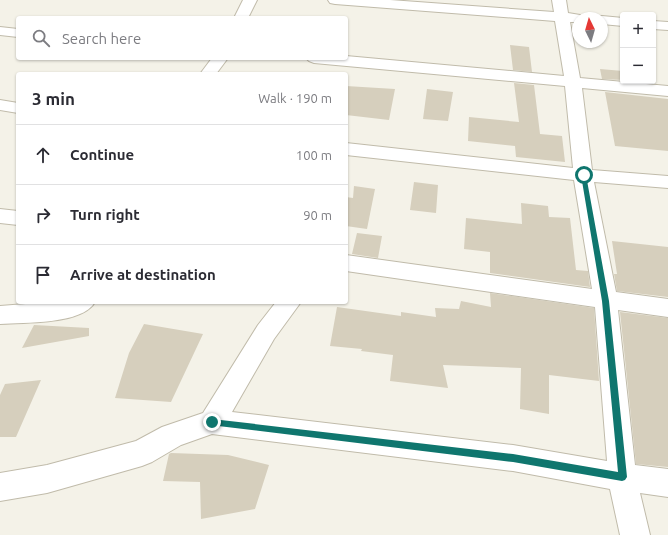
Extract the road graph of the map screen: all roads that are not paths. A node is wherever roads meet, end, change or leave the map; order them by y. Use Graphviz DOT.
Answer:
graph roads {
  1 [pos="250,0"];
  2 [pos="335,0"];
  3 [pos="559,0"];
  4 [pos="242,16"];
  5 [pos="563,17"];
  6 [pos="572,18"];
  7 [pos="608,21"];
  8 [pos="620,22"];
  9 [pos="656,25"];
  10 [pos="668,26"];
  11 [pos="10,32"];
  12 [pos="0,44"];
  13 [pos="336,60"];
  14 [pos="573,82"];
  15 [pos="668,91"];
  16 [pos="0,105"];
  17 [pos="16,108"];
  18 [pos="348,149"];
  19 [pos="584,175"];
  20 [pos="668,182"];
  21 [pos="0,216"];
  22 [pos="16,218"];
  23 [pos="348,263"];
  24 [pos="606,301"];
  25 [pos="79,304"];
  26 [pos="287,304"];
  27 [pos="668,308"];
  28 [pos="0,315"];
  29 [pos="212,422"];
  30 [pos="622,477"];
  31 [pos="668,483"];
  32 [pos="0,487"];
  33 [pos="635,535"];
  1 -- 4 [label="street"];
  2 -- 5 [label="street"];
  3 -- 5 [label="street"];
  5 -- 6 [label="street"];
  5 -- 14 [label="street"];
  7 -- 8 [label="street"];
  9 -- 10 [label="street"];
  11 -- 12 [label="street"];
  13 -- 14 [label="street"];
  14 -- 15 [label="street"];
  14 -- 19 [label="street"];
  16 -- 17 [label="street"];
  18 -- 19 [label="street"];
  19 -- 20 [label="street"];
  19 -- 24 [label="street"];
  21 -- 22 [label="street"];
  23 -- 24 [label="street"];
  24 -- 27 [label="street"];
  24 -- 30 [label="street"];
  25 -- 28 [label="street"];
  26 -- 29 [label="street"];
  29 -- 30 [label="street"];
  29 -- 32 [label="street"];
  30 -- 31 [label="street"];
  30 -- 33 [label="street"];
}
